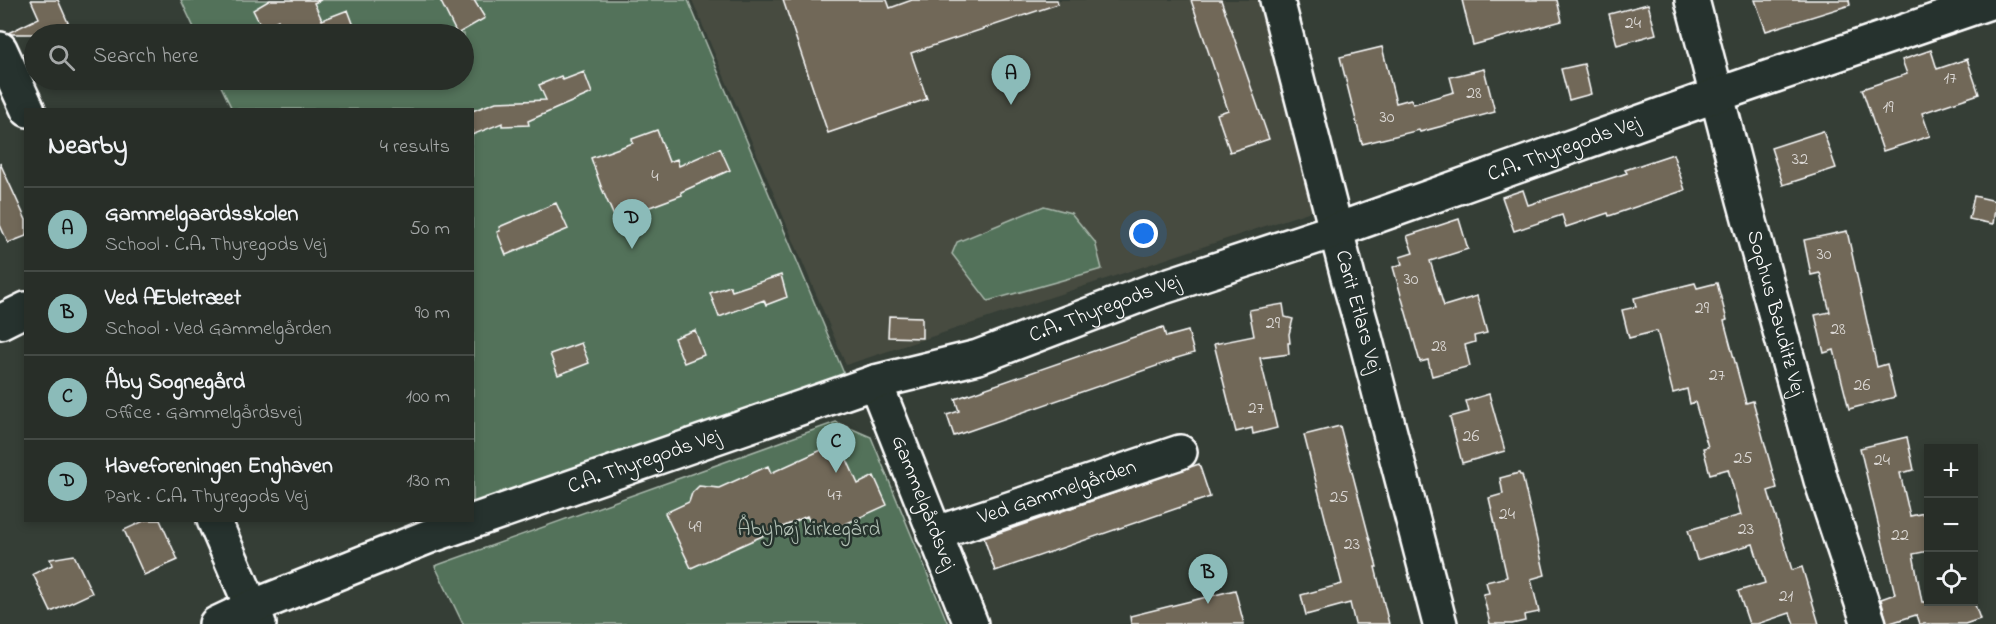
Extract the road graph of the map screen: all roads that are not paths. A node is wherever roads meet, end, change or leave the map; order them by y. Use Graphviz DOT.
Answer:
graph roads {
  1 [pos="1278,0"];
  2 [pos="1692,0"];
  3 [pos="1996,0"];
  4 [pos="0,49"];
  5 [pos="1717,96"];
  6 [pos="27,108"];
  7 [pos="1337,230"];
  8 [pos="24,310"];
  9 [pos="0,322"];
  10 [pos="875,382"];
  11 [pos="1180,452"];
  12 [pos="474,521"];
  13 [pos="215,522"];
  14 [pos="470,522"];
  15 [pos="934,534"];
  16 [pos="256,616"];
  17 [pos="216,624"];
  18 [pos="971,624"];
  19 [pos="1440,624"];
  20 [pos="1869,624"];
  1 -- 7 [label="street, Carit Etlars Vej"];
  2 -- 5 [label="street, Sophus Bauditz Vej"];
  3 -- 5 [label="street, C.A. Thyregods Vej"];
  4 -- 6 [label="street"];
  5 -- 7 [label="street, C.A. Thyregods Vej"];
  5 -- 20 [label="street, Sophus Bauditz Vej"];
  7 -- 10 [label="street, C.A. Thyregods Vej"];
  7 -- 19 [label="street, Carit Etlars Vej"];
  8 -- 9 [label="street"];
  10 -- 12 [label="street, C.A. Thyregods Vej"];
  10 -- 15 [label="street, Gammelgårdsvej"];
  11 -- 15 [label="street, Ved Gammelgården"];
  13 -- 16 [label="street"];
  14 -- 16 [label="street, C.A. Thyregods Vej"];
  15 -- 18 [label="street, Gammelgårdsvej"];
  16 -- 17 [label="street, C.A. Thyregods Vej"];
}
